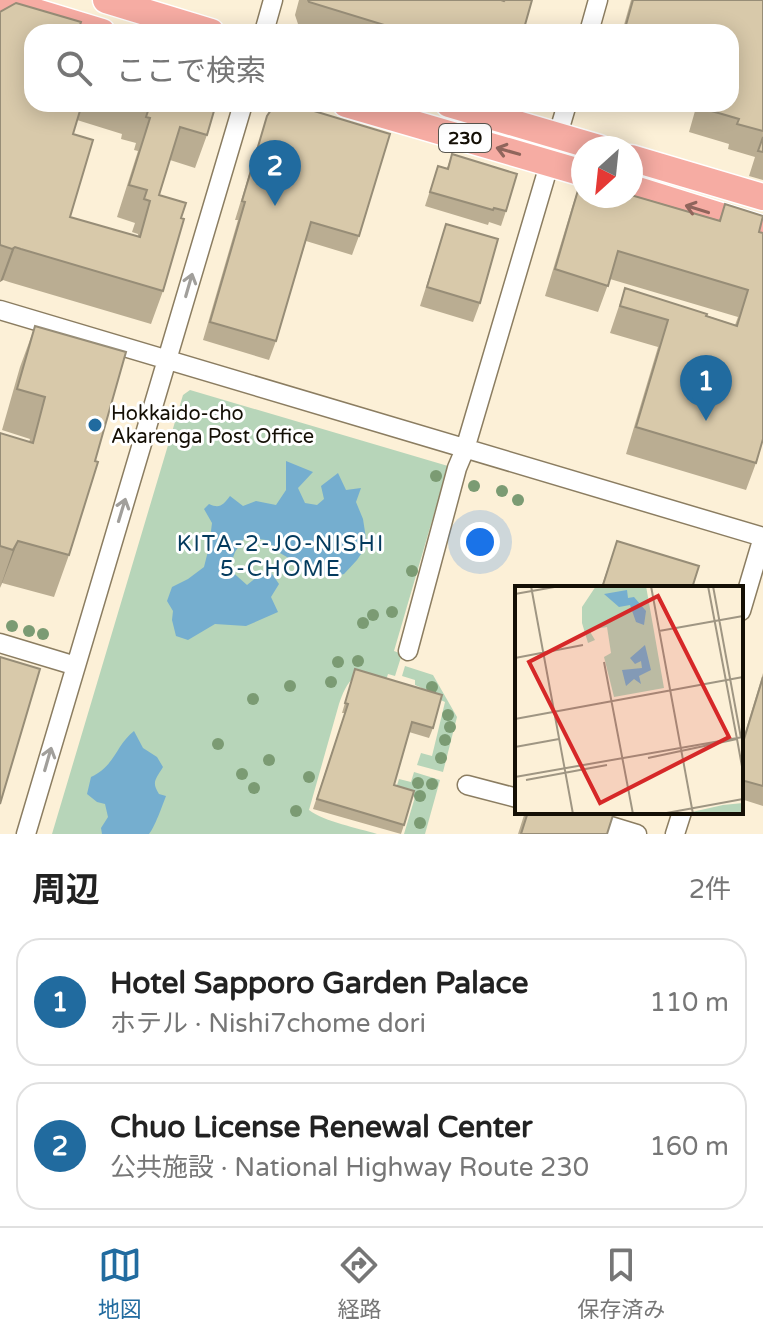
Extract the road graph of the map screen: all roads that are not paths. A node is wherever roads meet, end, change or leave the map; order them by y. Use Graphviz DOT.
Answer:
graph roads {
  1 [pos="106,0"];
  2 [pos="273,0"];
  3 [pos="598,0"];
  4 [pos="0,1"];
  5 [pos="76,24"];
  6 [pos="185,24"];
  7 [pos="266,24"];
  8 [pos="591,24"];
  9 [pos="241,112"];
  10 [pos="374,112"];
  11 [pos="475,112"];
  12 [pos="565,112"];
  13 [pos="558,137"];
  14 [pos="571,140"];
  15 [pos="643,162"];
  16 [pos="550,163"];
  17 [pos="571,169"];
  18 [pos="643,192"];
  19 [pos="763,197"];
  20 [pos="763,229"];
  21 [pos="0,310"];
  22 [pos="167,360"];
  23 [pos="465,449"];
  24 [pos="763,537"];
  25 [pos="743,604"];
  26 [pos="0,643"];
  27 [pos="408,651"];
  28 [pos="76,666"];
  29 [pos="467,785"];
  30 [pos="515,797"];
  31 [pos="572,814"];
  32 [pos="681,814"];
  33 [pos="26,834"];
  34 [pos="637,834"];
  35 [pos="675,834"];
  1 -- 6 [label="highway"];
  2 -- 7 [label="street"];
  3 -- 8 [label="street"];
  4 -- 5 [label="highway"];
  22 -- 9 [label="street, one-way"];
  16 -- 10 [label="highway, 230, one-way"];
  11 -- 13 [label="highway, 230"];
  12 -- 13 [label="street"];
  13 -- 14 [label="highway, 230"];
  13 -- 16 [label="street"];
  15 -- 19 [label="highway"];
  16 -- 17 [label="highway, 230"];
  16 -- 23 [label="street"];
  20 -- 18 [label="highway, one-way"];
  21 -- 22 [label="street"];
  22 -- 23 [label="street"];
  28 -- 22 [label="street, one-way"];
  23 -- 24 [label="street"];
  23 -- 27 [label="street"];
  24 -- 25 [label="street"];
  26 -- 28 [label="street"];
  33 -- 28 [label="street, one-way"];
  29 -- 30 [label="street"];
  31 -- 34 [label="street"];
  32 -- 35 [label="street"];
}
